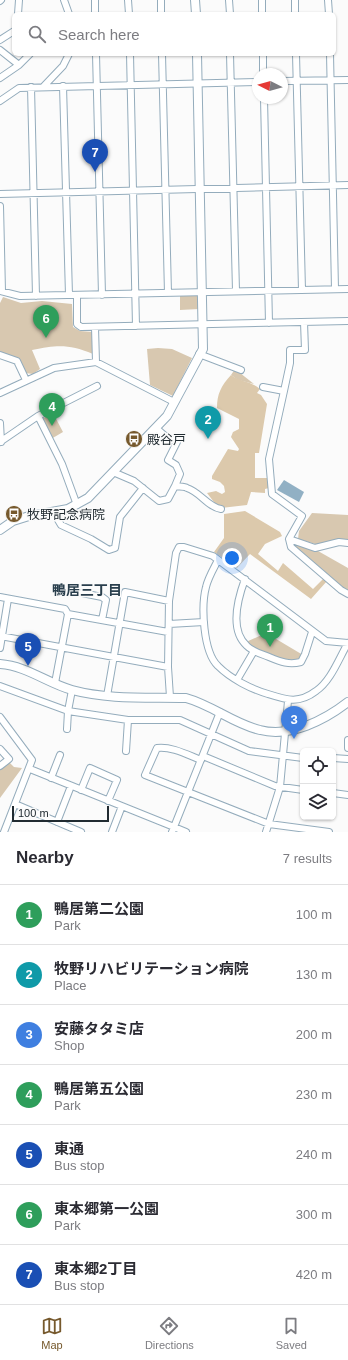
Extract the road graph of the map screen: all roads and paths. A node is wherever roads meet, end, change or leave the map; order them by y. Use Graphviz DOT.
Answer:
graph roads {
  1 [pos="19,0"];
  2 [pos="64,0"];
  3 [pos="95,0"];
  4 [pos="128,0"];
  5 [pos="161,0"];
  6 [pos="195,0"];
  7 [pos="229,0"];
  8 [pos="262,0"];
  9 [pos="295,0"];
  10 [pos="328,0"];
  11 [pos="18,12"];
  12 [pos="68,12"];
  13 [pos="96,12"];
  14 [pos="128,12"];
  15 [pos="161,12"];
  16 [pos="196,12"];
  17 [pos="230,12"];
  18 [pos="262,12"];
  19 [pos="295,12"];
  20 [pos="329,12"];
  21 [pos="12,32"];
  22 [pos="0,40"];
  23 [pos="0,50"];
  24 [pos="28,56"];
  25 [pos="68,56"];
  26 [pos="96,56"];
  27 [pos="130,56"];
  28 [pos="162,56"];
  29 [pos="197,56"];
  30 [pos="230,56"];
  31 [pos="263,56"];
  32 [pos="296,56"];
  33 [pos="330,56"];
  34 [pos="19,65"];
  35 [pos="264,68"];
  36 [pos="0,78"];
  37 [pos="331,80"];
  38 [pos="348,80"];
  39 [pos="288,81"];
  40 [pos="297,81"];
  41 [pos="231,82"];
  42 [pos="252,82"];
  43 [pos="198,83"];
  44 [pos="163,84"];
  45 [pos="130,85"];
  46 [pos="64,86"];
  47 [pos="97,86"];
  48 [pos="31,87"];
  49 [pos="43,87"];
  50 [pos="0,101"];
  51 [pos="264,104"];
  52 [pos="333,185"];
  53 [pos="348,185"];
  54 [pos="300,186"];
  55 [pos="266,187"];
  56 [pos="200,188"];
  57 [pos="234,188"];
  58 [pos="166,189"];
  59 [pos="133,190"];
  60 [pos="100,191"];
  61 [pos="34,192"];
  62 [pos="66,192"];
  63 [pos="0,194"];
  64 [pos="0,206"];
  65 [pos="348,288"];
  66 [pos="335,289"];
  67 [pos="269,290"];
  68 [pos="302,290"];
  69 [pos="1,291"];
  70 [pos="236,291"];
  71 [pos="202,292"];
  72 [pos="168,293"];
  73 [pos="102,294"];
  74 [pos="135,294"];
  75 [pos="69,295"];
  76 [pos="77,295"];
  77 [pos="36,296"];
  78 [pos="348,321"];
  79 [pos="304,322"];
  80 [pos="269,323"];
  81 [pos="203,324"];
  82 [pos="136,326"];
  83 [pos="95,327"];
  84 [pos="199,354"];
  85 [pos="0,355"];
  86 [pos="96,362"];
  87 [pos="241,370"];
  88 [pos="26,380"];
  89 [pos="97,386"];
  90 [pos="263,387"];
  91 [pos="284,391"];
  92 [pos="0,393"];
  93 [pos="174,402"];
  94 [pos="38,416"];
  95 [pos="0,423"];
  96 [pos="156,428"];
  97 [pos="1,442"];
  98 [pos="113,472"];
  99 [pos="175,486"];
  100 [pos="143,488"];
  101 [pos="77,505"];
  102 [pos="221,509"];
  103 [pos="57,511"];
  104 [pos="0,530"];
  105 [pos="289,539"];
  106 [pos="348,543"];
  107 [pos="218,560"];
  108 [pos="246,579"];
  109 [pos="82,593"];
  110 [pos="348,594"];
  111 [pos="0,597"];
  112 [pos="8,599"];
  113 [pos="169,601"];
  114 [pos="68,614"];
  115 [pos="102,620"];
  116 [pos="204,622"];
  117 [pos="119,624"];
  118 [pos="169,624"];
  119 [pos="168,632"];
  120 [pos="312,632"];
  121 [pos="1,636"];
  122 [pos="348,643"];
  123 [pos="0,648"];
  124 [pos="62,648"];
  125 [pos="254,651"];
  126 [pos="113,658"];
  127 [pos="0,664"];
  128 [pos="168,667"];
  129 [pos="237,680"];
  130 [pos="55,683"];
  131 [pos="0,686"];
  132 [pos="72,690"];
  133 [pos="106,696"];
  134 [pos="170,697"];
  135 [pos="288,701"];
  136 [pos="348,702"];
  137 [pos="68,711"];
  138 [pos="220,712"];
  139 [pos="0,717"];
  140 [pos="128,720"];
  141 [pos="67,729"];
  142 [pos="285,732"];
  143 [pos="211,736"];
  144 [pos="348,740"];
  145 [pos="348,748"];
  146 [pos="0,749"];
  147 [pos="126,751"];
  148 [pos="60,755"];
  149 [pos="284,757"];
  150 [pos="202,758"];
  151 [pos="300,758"];
  152 [pos="336,758"];
  153 [pos="348,759"];
  154 [pos="0,766"];
  155 [pos="30,769"];
  156 [pos="51,778"];
  157 [pos="71,786"];
  158 [pos="280,787"];
  159 [pos="81,790"];
  160 [pos="300,790"];
  161 [pos="188,792"];
  162 [pos="336,793"];
  163 [pos="348,795"];
  164 [pos="108,801"];
  165 [pos="15,804"];
  166 [pos="122,806"];
  167 [pos="57,822"];
  168 [pos="269,824"];
  169 [pos="173,830"];
  170 [pos="4,832"];
  171 [pos="81,832"];
  172 [pos="112,832"];
  173 [pos="186,832"];
  174 [pos="266,832"];
  175 [pos="329,832"];
  1 -- 11 [label="street"];
  2 -- 12 [label="street"];
  3 -- 13 [label="street"];
  4 -- 14 [label="street"];
  5 -- 15 [label="street"];
  6 -- 16 [label="street"];
  7 -- 17 [label="street"];
  8 -- 18 [label="street"];
  9 -- 19 [label="street"];
  10 -- 20 [label="street"];
  21 -- 22 [label="street"];
  23 -- 34 [label="street"];
  24 -- 34 [label="street"];
  25 -- 49 [label="street"];
  26 -- 47 [label="street"];
  27 -- 45 [label="street"];
  28 -- 44 [label="street"];
  29 -- 43 [label="street"];
  30 -- 41 [label="street"];
  31 -- 35 [label="street"];
  32 -- 40 [label="street"];
  33 -- 37 [label="street"];
  34 -- 36 [label="street"];
  37 -- 38 [label="street"];
  37 -- 40 [label="street"];
  37 -- 52 [label="street"];
  39 -- 40 [label="street"];
  40 -- 54 [label="street"];
  41 -- 42 [label="street"];
  41 -- 43 [label="street"];
  41 -- 57 [label="street"];
  43 -- 44 [label="street"];
  43 -- 56 [label="street"];
  44 -- 45 [label="street"];
  44 -- 58 [label="street"];
  45 -- 47 [label="street"];
  45 -- 59 [label="street"];
  46 -- 47 [label="street"];
  46 -- 49 [label="street"];
  46 -- 62 [label="street"];
  47 -- 60 [label="street"];
  48 -- 49 [label="street"];
  48 -- 50 [label="street"];
  48 -- 61 [label="street"];
  51 -- 55 [label="street"];
  52 -- 53 [label="street"];
  52 -- 54 [label="street"];
  52 -- 66 [label="street"];
  54 -- 55 [label="street"];
  54 -- 68 [label="street"];
  55 -- 57 [label="street"];
  55 -- 67 [label="street"];
  56 -- 57 [label="street"];
  56 -- 58 [label="street"];
  56 -- 71 [label="street"];
  57 -- 70 [label="street"];
  58 -- 59 [label="street"];
  58 -- 72 [label="street"];
  59 -- 60 [label="street"];
  59 -- 74 [label="street"];
  60 -- 62 [label="street"];
  60 -- 73 [label="street"];
  61 -- 62 [label="street"];
  61 -- 63 [label="street"];
  61 -- 77 [label="street"];
  62 -- 75 [label="street"];
  64 -- 69 [label="street"];
  65 -- 66 [label="street"];
  66 -- 68 [label="street"];
  67 -- 68 [label="street"];
  67 -- 70 [label="street"];
  67 -- 80 [label="street"];
  69 -- 77 [label="street"];
  70 -- 71 [label="street"];
  71 -- 72 [label="street"];
  71 -- 81 [label="street"];
  72 -- 74 [label="street"];
  73 -- 74 [label="street"];
  73 -- 76 [label="street"];
  74 -- 82 [label="street"];
  75 -- 76 [label="street"];
  75 -- 77 [label="street"];
  76 -- 83 [label="street"];
  78 -- 79 [label="street"];
  79 -- 80 [label="street"];
  79 -- 91 [label="street"];
  80 -- 81 [label="street"];
  81 -- 82 [label="street"];
  81 -- 84 [label="street"];
  82 -- 83 [label="street"];
  83 -- 86 [label="street"];
  84 -- 87 [label="street"];
  84 -- 93 [label="street"];
  85 -- 88 [label="street"];
  86 -- 88 [label="street"];
  86 -- 93 [label="street"];
  88 -- 92 [label="street"];
  89 -- 94 [label="street"];
  90 -- 91 [label="street"];
  91 -- 105 [label="street"];
  93 -- 96 [label="street"];
  94 -- 97 [label="street"];
  94 -- 101 [label="street"];
  95 -- 97 [label="street"];
  96 -- 98 [label="street"];
  96 -- 99 [label="street"];
  98 -- 100 [label="street"];
  98 -- 101 [label="street"];
  99 -- 100 [label="street"];
  99 -- 102 [label="street"];
  100 -- 103 [label="street"];
  101 -- 103 [label="street"];
  103 -- 104 [label="street"];
  105 -- 106 [label="street"];
  105 -- 110 [label="street"];
  107 -- 108 [label="street"];
  107 -- 113 [label="street"];
  107 -- 116 [label="street"];
  108 -- 120 [label="street"];
  108 -- 125 [label="street"];
  109 -- 115 [label="street"];
  111 -- 112 [label="street"];
  112 -- 114 [label="street"];
  112 -- 121 [label="street"];
  113 -- 117 [label="street"];
  113 -- 118 [label="street"];
  114 -- 115 [label="street"];
  114 -- 124 [label="street"];
  115 -- 117 [label="street"];
  116 -- 118 [label="street"];
  116 -- 129 [label="street"];
  117 -- 119 [label="street"];
  117 -- 126 [label="street"];
  118 -- 119 [label="street"];
  119 -- 128 [label="street"];
  120 -- 122 [label="street"];
  120 -- 125 [label="street"];
  121 -- 123 [label="street"];
  121 -- 124 [label="street"];
  122 -- 135 [label="street"];
  124 -- 126 [label="street"];
  124 -- 130 [label="street"];
  125 -- 129 [label="street"];
  126 -- 128 [label="street"];
  126 -- 133 [label="street"];
  127 -- 130 [label="street"];
  128 -- 134 [label="street"];
  129 -- 135 [label="street"];
  130 -- 132 [label="street"];
  131 -- 137 [label="street"];
  132 -- 133 [label="street"];
  132 -- 137 [label="street"];
  133 -- 134 [label="street"];
  134 -- 138 [label="street"];
  135 -- 142 [label="street"];
  136 -- 142 [label="street"];
  137 -- 140 [label="street"];
  137 -- 141 [label="street"];
  138 -- 142 [label="street"];
  138 -- 143 [label="street"];
  139 -- 155 [label="street"];
  140 -- 143 [label="street"];
  140 -- 147 [label="street"];
  142 -- 149 [label="street"];
  143 -- 149 [label="street"];
  143 -- 150 [label="street"];
  144 -- 145 [label="street"];
  146 -- 154 [label="street"];
  148 -- 156 [label="street"];
  149 -- 151 [label="street"];
  149 -- 158 [label="street"];
  150 -- 158 [label="street"];
  150 -- 161 [label="street"];
  150 -- 161 [label="street"];
  152 -- 153 [label="street"];
  155 -- 156 [label="street"];
  155 -- 165 [label="street"];
  156 -- 157 [label="street"];
  157 -- 159 [label="street"];
  157 -- 167 [label="street"];
  158 -- 160 [label="street"];
  158 -- 168 [label="street"];
  159 -- 164 [label="street"];
  159 -- 164 [label="street"];
  161 -- 168 [label="street"];
  161 -- 169 [label="street"];
  162 -- 163 [label="street"];
  164 -- 166 [label="street"];
  165 -- 167 [label="street"];
  165 -- 170 [label="street"];
  166 -- 169 [label="street"];
  166 -- 172 [label="street"];
  167 -- 171 [label="street"];
  168 -- 174 [label="street"];
  168 -- 175 [label="street"];
  169 -- 173 [label="street"];
}
